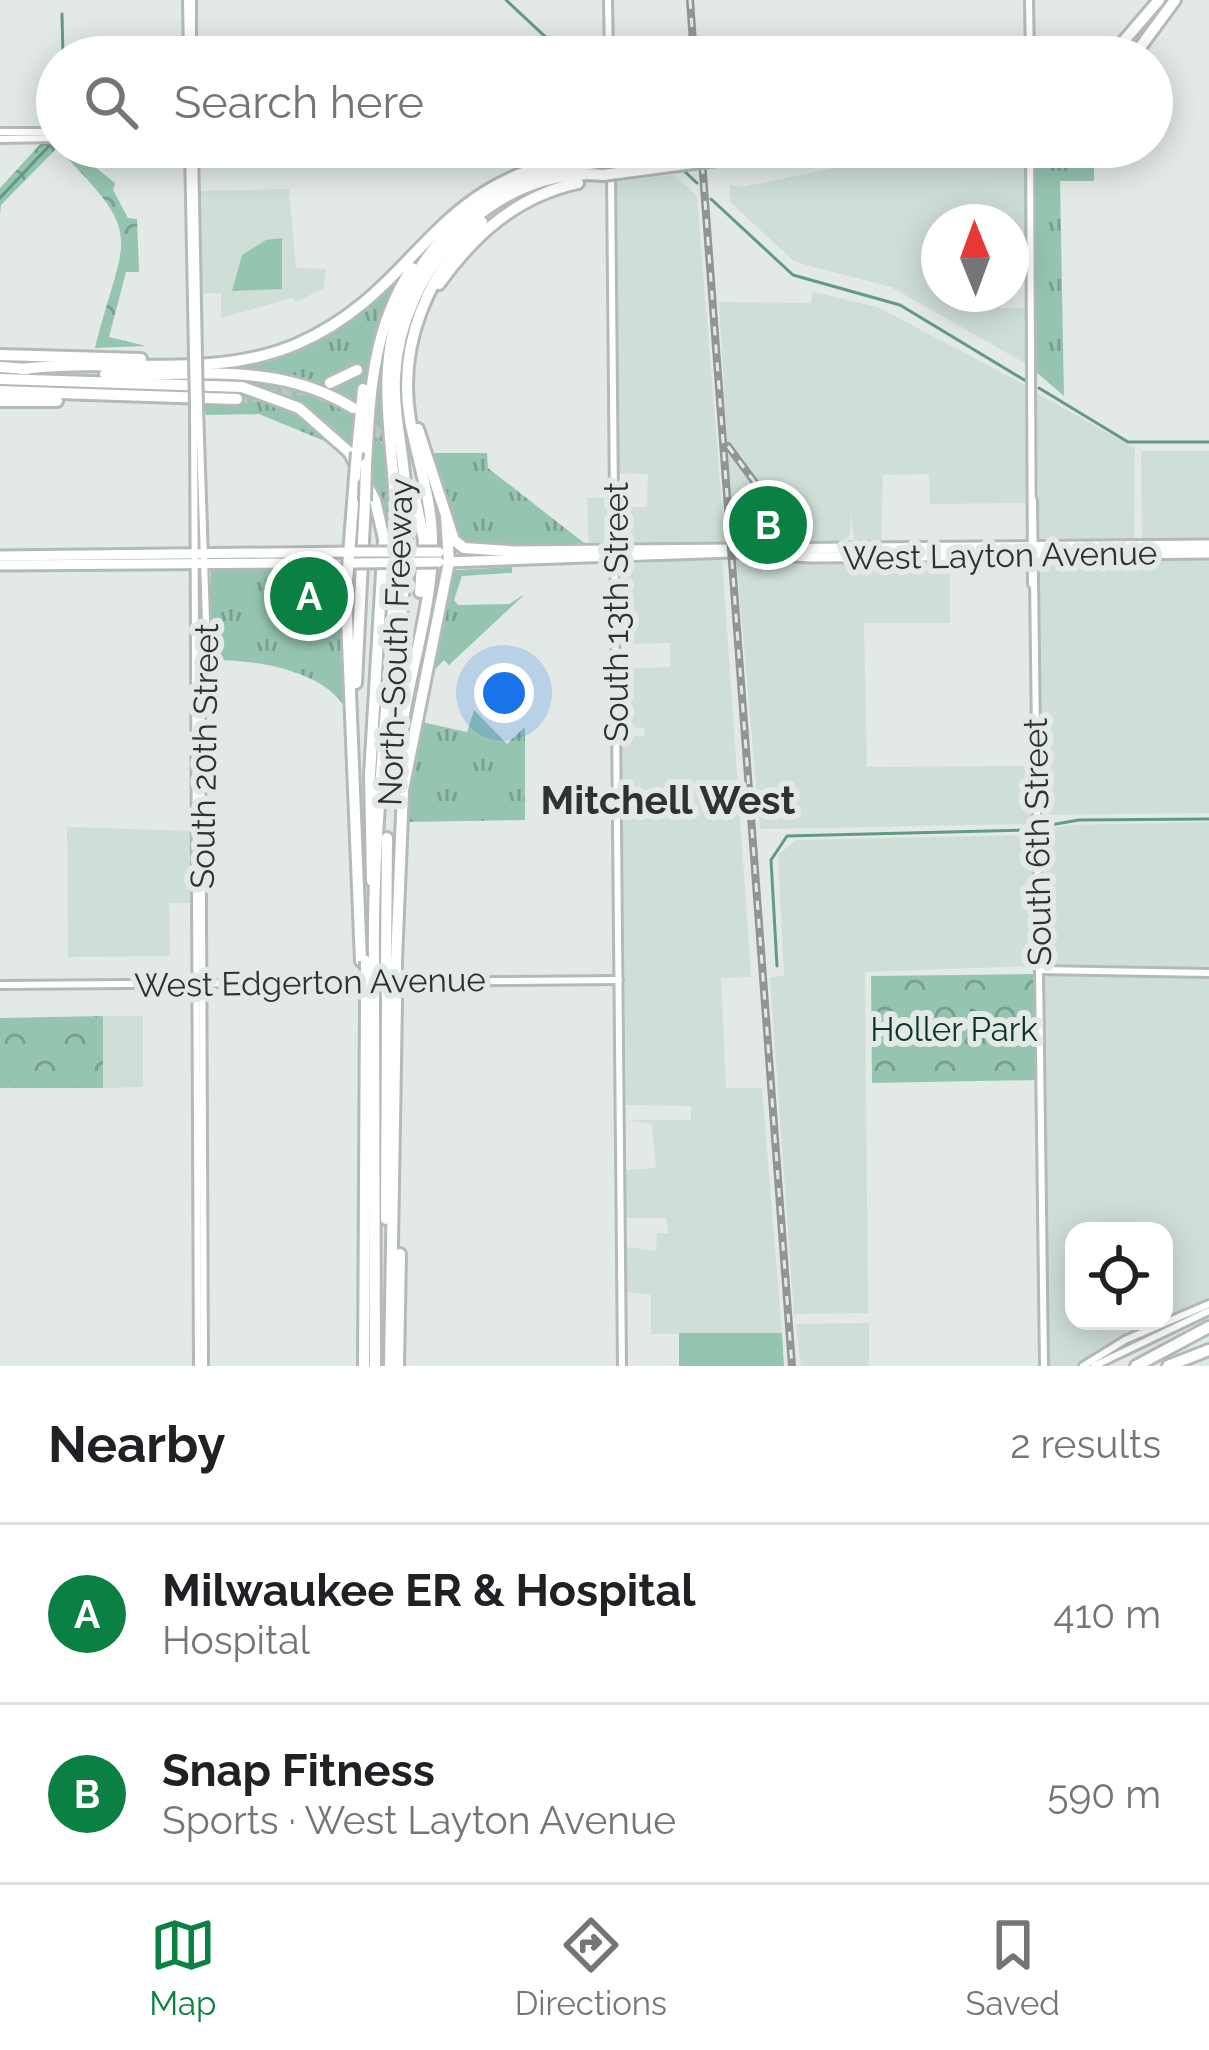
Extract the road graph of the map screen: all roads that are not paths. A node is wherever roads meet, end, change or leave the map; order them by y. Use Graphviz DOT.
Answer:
graph roads {
  1 [pos="189,0"];
  2 [pos="608,0"];
  3 [pos="1029,0"];
  4 [pos="1159,0"];
  5 [pos="1175,0"];
  6 [pos="190,36"];
  7 [pos="609,36"];
  8 [pos="1030,36"];
  9 [pos="1128,36"];
  10 [pos="1148,36"];
  11 [pos="0,135"];
  12 [pos="36,135"];
  13 [pos="191,168"];
  14 [pos="528,168"];
  15 [pos="562,168"];
  16 [pos="589,168"];
  17 [pos="590,168"];
  18 [pos="605,168"];
  19 [pos="1030,168"];
  20 [pos="570,177"];
  21 [pos="439,239"];
  22 [pos="439,284"];
  23 [pos="381,329"];
  24 [pos="0,355"];
  25 [pos="410,361"];
  26 [pos="216,362"];
  27 [pos="0,367"];
  28 [pos="22,369"];
  29 [pos="357,370"];
  30 [pos="0,379"];
  31 [pos="330,383"];
  32 [pos="0,391"];
  33 [pos="111,397"];
  34 [pos="237,399"];
  35 [pos="0,401"];
  36 [pos="352,408"];
  37 [pos="414,493"];
  38 [pos="446,516"];
  39 [pos="1209,549"];
  40 [pos="509,551"];
  41 [pos="1034,551"];
  42 [pos="616,555"];
  43 [pos="351,558"];
  44 [pos="447,558"];
  45 [pos="201,559"];
  46 [pos="0,560"];
  47 [pos="289,563"];
  48 [pos="346,595"];
  49 [pos="404,709"];
  50 [pos="356,837"];
  51 [pos="398,876"];
  52 [pos="376,959"];
  53 [pos="1039,970"];
  54 [pos="1209,973"];
  55 [pos="619,980"];
  56 [pos="200,983"];
  57 [pos="0,985"];
  58 [pos="377,1002"];
  59 [pos="1209,1307"];
  60 [pos="1208,1327"];
  61 [pos="1140,1337"];
  62 [pos="1209,1350"];
  63 [pos="201,1366"];
  64 [pos="364,1366"];
  65 [pos="375,1366"];
  66 [pos="391,1366"];
  67 [pos="622,1366"];
  68 [pos="1044,1366"];
  69 [pos="1083,1366"];
  70 [pos="1094,1366"];
  71 [pos="1136,1366"];
  72 [pos="1168,1366"];
  1 -- 6 [label="street"];
  2 -- 7 [label="street"];
  3 -- 8 [label="street"];
  4 -- 9 [label="highway"];
  5 -- 10 [label="highway"];
  11 -- 12 [label="street"];
  13 -- 45 [label="street, South 20th Street, bridge"];
  14 -- 26 [label="highway"];
  15 -- 21 [label="highway, North-South Freeway"];
  16 -- 20 [label="highway, North-South Freeway"];
  17 -- 22 [label="highway"];
  18 -- 42 [label="street, South 13th Street"];
  19 -- 41 [label="street, South 6th Street"];
  20 -- 25 [label="highway"];
  20 -- 52 [label="highway, North-South Freeway"];
  21 -- 23 [label="highway"];
  21 -- 52 [label="highway, North-South Freeway"];
  23 -- 43 [label="highway, bridge"];
  23 -- 50 [label="highway, bridge"];
  24 -- 26 [label="highway"];
  25 -- 38 [label="highway"];
  25 -- 49 [label="highway"];
  26 -- 28 [label="highway"];
  27 -- 28 [label="highway"];
  28 -- 36 [label="highway"];
  29 -- 31 [label="highway"];
  30 -- 52 [label="highway"];
  32 -- 33 [label="highway"];
  33 -- 34 [label="highway"];
  33 -- 35 [label="highway"];
  37 -- 49 [label="highway"];
  38 -- 40 [label="highway"];
  38 -- 44 [label="highway"];
  39 -- 41 [label="main road, West Layton Avenue"];
  40 -- 42 [label="main road, West Layton Avenue"];
  40 -- 44 [label="main road, West Layton Avenue"];
  41 -- 42 [label="main road, West Layton Avenue"];
  41 -- 53 [label="street, South 6th Street"];
  42 -- 44 [label="main road, West Layton Avenue"];
  42 -- 55 [label="street, South 13th Street"];
  43 -- 44 [label="main road, West Layton Avenue, bridge"];
  43 -- 45 [label="main road, West Layton Avenue"];
  43 -- 47 [label="main road, West Layton Avenue"];
  43 -- 48 [label="highway"];
  44 -- 51 [label="highway"];
  45 -- 46 [label="main road, West Layton Avenue"];
  45 -- 47 [label="main road, West Layton Avenue"];
  45 -- 56 [label="street, South 20th Street"];
  47 -- 48 [label="highway"];
  48 -- 50 [label="highway"];
  49 -- 51 [label="highway"];
  50 -- 52 [label="highway"];
  51 -- 52 [label="highway"];
  52 -- 58 [label="highway, North-South Freeway, bridge"];
  52 -- 58 [label="highway, bridge"];
  53 -- 54 [label="street"];
  53 -- 68 [label="street, South 6th Street"];
  55 -- 56 [label="street, West Edgerton Avenue"];
  55 -- 67 [label="street, South 13th Street"];
  56 -- 57 [label="street, West Edgerton Avenue"];
  56 -- 63 [label="street, South 20th Street"];
  58 -- 64 [label="highway"];
  58 -- 65 [label="highway, North-South Freeway"];
  58 -- 66 [label="highway, North-South Freeway"];
  58 -- 66 [label="highway"];
  59 -- 61 [label="street"];
  60 -- 71 [label="highway"];
  61 -- 69 [label="street"];
  61 -- 70 [label="street"];
  62 -- 72 [label="highway"];
}
